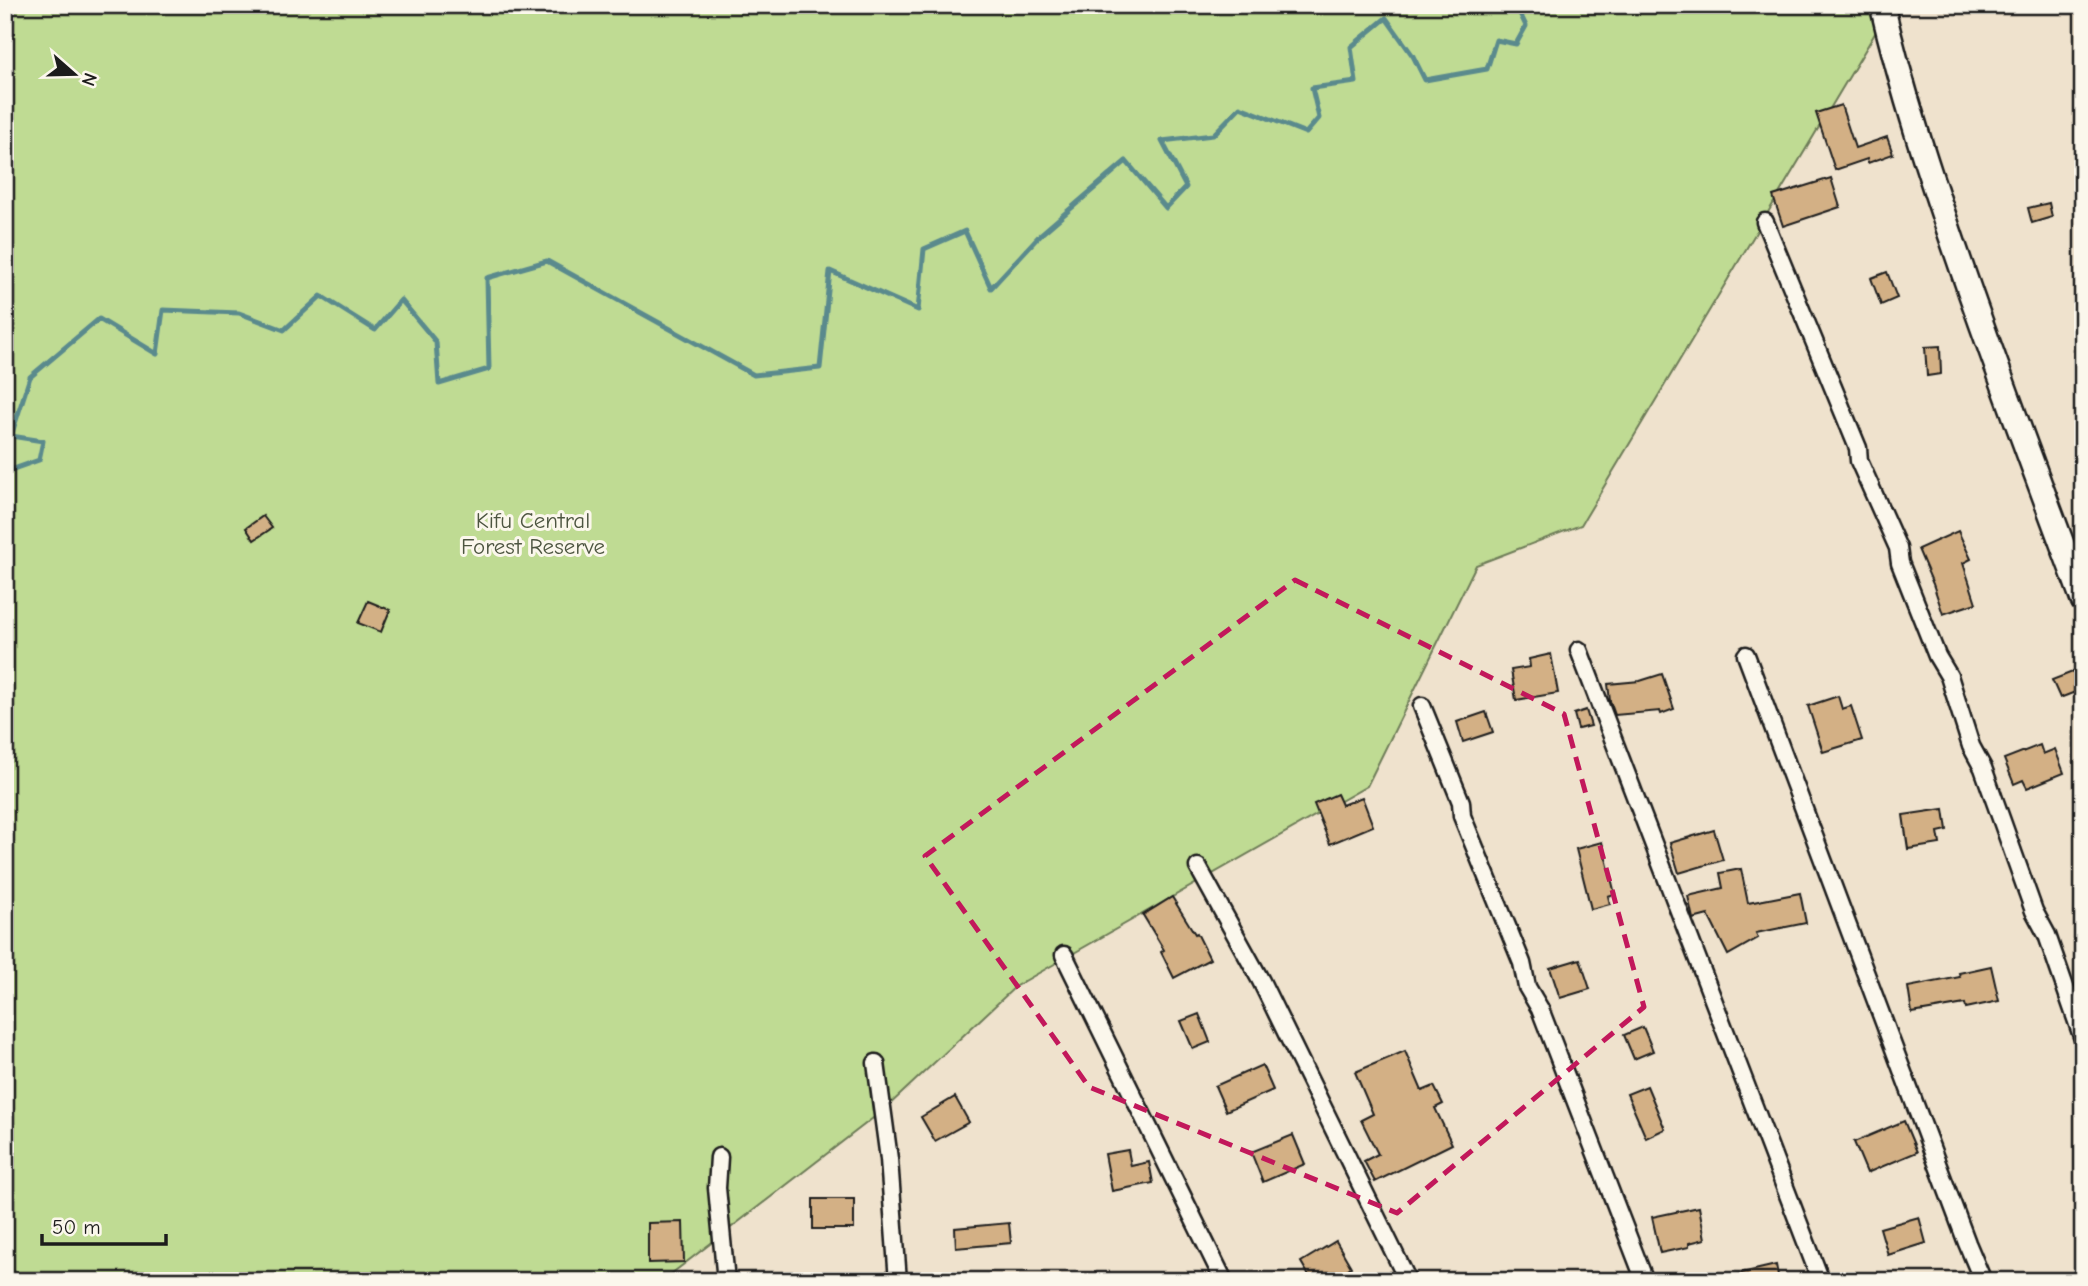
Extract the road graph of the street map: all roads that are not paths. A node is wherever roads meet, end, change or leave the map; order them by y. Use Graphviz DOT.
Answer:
graph roads {
  1 [pos="1882,5"];
  2 [pos="1765,222"];
  3 [pos="2083,600"];
  4 [pos="1579,650"];
  5 [pos="1746,655"];
  6 [pos="1422,706"];
  7 [pos="1198,867"];
  8 [pos="1063,955"];
  9 [pos="2083,1039"];
  10 [pos="876,1063"];
  11 [pos="719,1157"];
  12 [pos="726,1281"];
  13 [pos="898,1281"];
  14 [pos="1224,1281"];
  15 [pos="1408,1281"];
  16 [pos="1645,1281"];
  17 [pos="1821,1281"];
  18 [pos="1983,1281"];
  1 -- 3 [label="street"];
  2 -- 9 [label="street"];
  4 -- 17 [label="street"];
  5 -- 18 [label="street"];
  6 -- 16 [label="street"];
  7 -- 15 [label="street"];
  8 -- 14 [label="street"];
  10 -- 13 [label="street"];
  11 -- 12 [label="street"];
}
